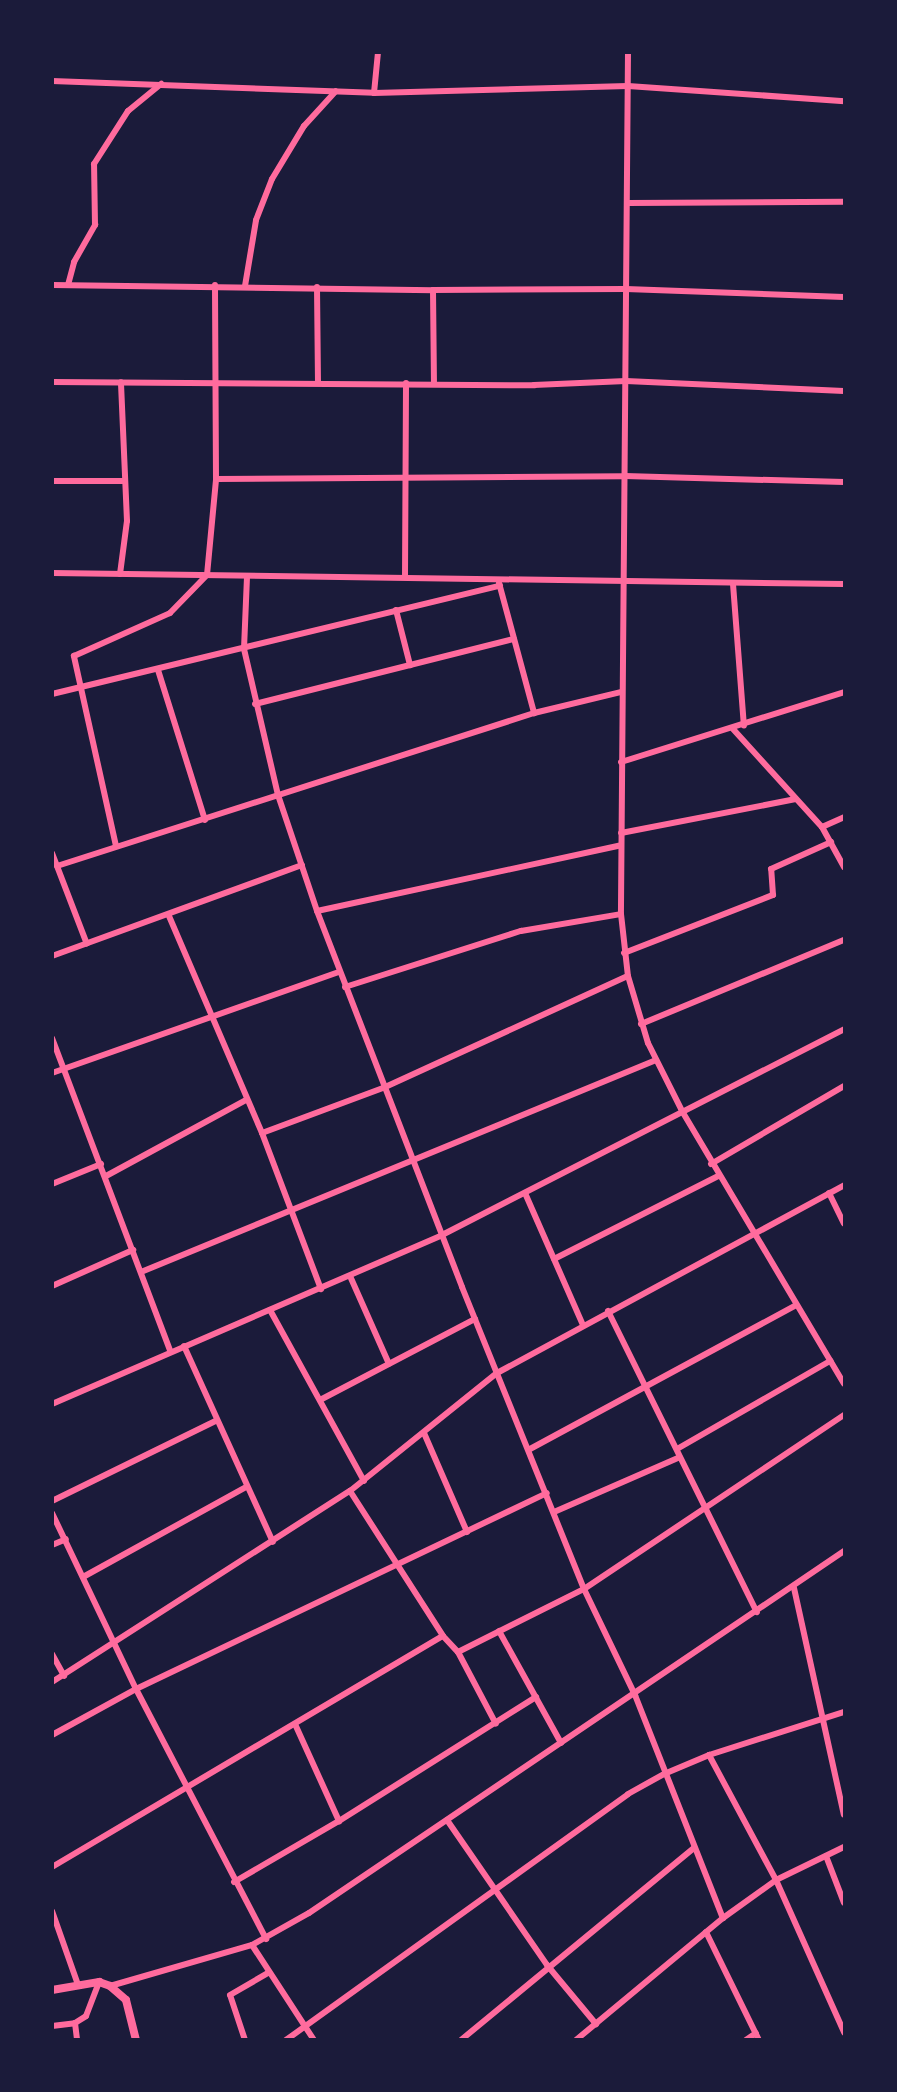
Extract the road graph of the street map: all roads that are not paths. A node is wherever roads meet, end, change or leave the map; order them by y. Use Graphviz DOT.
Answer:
graph roads {
  1 [pos="378,52"];
  2 [pos="628,52"];
  3 [pos="52,81"];
  4 [pos="162,84"];
  5 [pos="628,86"];
  6 [pos="336,91"];
  7 [pos="374,93"];
  8 [pos="844,101"];
  9 [pos="628,202"];
  10 [pos="844,202"];
  11 [pos="52,285"];
  12 [pos="68,285"];
  13 [pos="215,285"];
  14 [pos="245,286"];
  15 [pos="317,287"];
  16 [pos="627,289"];
  17 [pos="433,290"];
  18 [pos="844,297"];
  19 [pos="626,381"];
  20 [pos="52,382"];
  21 [pos="121,382"];
  22 [pos="318,382"];
  23 [pos="434,382"];
  24 [pos="406,383"];
  25 [pos="213,384"];
  26 [pos="844,391"];
  27 [pos="625,476"];
  28 [pos="216,479"];
  29 [pos="405,479"];
  30 [pos="52,481"];
  31 [pos="125,481"];
  32 [pos="844,482"];
  33 [pos="52,573"];
  34 [pos="120,574"];
  35 [pos="207,575"];
  36 [pos="247,577"];
  37 [pos="498,577"];
  38 [pos="405,578"];
  39 [pos="624,579"];
  40 [pos="733,584"];
  41 [pos="844,584"];
  42 [pos="500,586"];
  43 [pos="396,610"];
  44 [pos="514,639"];
  45 [pos="244,649"];
  46 [pos="410,665"];
  47 [pos="158,670"];
  48 [pos="82,689"];
  49 [pos="844,692"];
  50 [pos="621,693"];
  51 [pos="52,694"];
  52 [pos="255,704"];
  53 [pos="534,713"];
  54 [pos="744,726"];
  55 [pos="733,729"];
  56 [pos="621,762"];
  57 [pos="278,795"];
  58 [pos="796,799"];
  59 [pos="844,817"];
  60 [pos="205,820"];
  61 [pos="822,827"];
  62 [pos="621,833"];
  63 [pos="831,842"];
  64 [pos="621,845"];
  65 [pos="116,846"];
  66 [pos="52,853"];
  67 [pos="302,865"];
  68 [pos="57,866"];
  69 [pos="844,867"];
  70 [pos="317,911"];
  71 [pos="621,914"];
  72 [pos="169,916"];
  73 [pos="844,940"];
  74 [pos="87,944"];
  75 [pos="624,953"];
  76 [pos="52,956"];
  77 [pos="339,972"];
  78 [pos="628,976"];
  79 [pos="345,987"];
  80 [pos="211,1015"];
  81 [pos="641,1024"];
  82 [pos="844,1029"];
  83 [pos="52,1038"];
  84 [pos="656,1060"];
  85 [pos="66,1068"];
  86 [pos="52,1072"];
  87 [pos="844,1086"];
  88 [pos="383,1088"];
  89 [pos="246,1100"];
  90 [pos="682,1111"];
  91 [pos="262,1133"];
  92 [pos="410,1158"];
  93 [pos="101,1164"];
  94 [pos="711,1164"];
  95 [pos="106,1176"];
  96 [pos="718,1176"];
  97 [pos="52,1184"];
  98 [pos="844,1185"];
  99 [pos="525,1193"];
  100 [pos="829,1193"];
  101 [pos="290,1211"];
  102 [pos="844,1224"];
  103 [pos="753,1233"];
  104 [pos="442,1235"];
  105 [pos="133,1250"];
  106 [pos="554,1259"];
  107 [pos="141,1272"];
  108 [pos="350,1276"];
  109 [pos="52,1286"];
  110 [pos="321,1289"];
  111 [pos="796,1305"];
  112 [pos="270,1310"];
  113 [pos="608,1311"];
  114 [pos="475,1319"];
  115 [pos="583,1325"];
  116 [pos="184,1346"];
  117 [pos="170,1351"];
  118 [pos="830,1361"];
  119 [pos="389,1364"];
  120 [pos="497,1373"];
  121 [pos="842,1374"];
  122 [pos="645,1384"];
  123 [pos="844,1384"];
  124 [pos="320,1400"];
  125 [pos="52,1404"];
  126 [pos="844,1415"];
  127 [pos="215,1421"];
  128 [pos="424,1433"];
  129 [pos="530,1449"];
  130 [pos="677,1449"];
  131 [pos="680,1457"];
  132 [pos="364,1481"];
  133 [pos="246,1487"];
  134 [pos="350,1491"];
  135 [pos="547,1493"];
  136 [pos="52,1501"];
  137 [pos="706,1507"];
  138 [pos="554,1512"];
  139 [pos="52,1513"];
  140 [pos="467,1532"];
  141 [pos="66,1539"];
  142 [pos="273,1542"];
  143 [pos="52,1545"];
  144 [pos="844,1551"];
  145 [pos="399,1564"];
  146 [pos="83,1577"];
  147 [pos="794,1588"];
  148 [pos="584,1589"];
  149 [pos="757,1612"];
  150 [pos="499,1631"];
  151 [pos="443,1636"];
  152 [pos="117,1644"];
  153 [pos="458,1652"];
  154 [pos="52,1654"];
  155 [pos="64,1676"];
  156 [pos="52,1682"];
  157 [pos="136,1689"];
  158 [pos="635,1695"];
  159 [pos="536,1697"];
  160 [pos="844,1712"];
  161 [pos="820,1720"];
  162 [pos="295,1724"];
  163 [pos="495,1724"];
  164 [pos="52,1735"];
  165 [pos="561,1743"];
  166 [pos="709,1755"];
  167 [pos="664,1774"];
  168 [pos="188,1788"];
  169 [pos="844,1815"];
  170 [pos="447,1820"];
  171 [pos="339,1821"];
  172 [pos="844,1847"];
  173 [pos="694,1848"];
  174 [pos="826,1856"];
  175 [pos="52,1867"];
  176 [pos="776,1880"];
  177 [pos="234,1882"];
  178 [pos="495,1891"];
  179 [pos="844,1902"];
  180 [pos="52,1911"];
  181 [pos="723,1918"];
  182 [pos="706,1932"];
  183 [pos="266,1939"];
  184 [pos="252,1945"];
  185 [pos="548,1965"];
  186 [pos="268,1973"];
  187 [pos="99,1982"];
  188 [pos="78,1985"];
  189 [pos="110,1986"];
  190 [pos="52,1990"];
  191 [pos="75,2023"];
  192 [pos="596,2024"];
  193 [pos="52,2026"];
  194 [pos="306,2026"];
  195 [pos="844,2032"];
  196 [pos="758,2036"];
  197 [pos="576,2039"];
  198 [pos="77,2040"];
  199 [pos="136,2040"];
  200 [pos="245,2040"];
  201 [pos="286,2040"];
  202 [pos="314,2040"];
  203 [pos="461,2040"];
  204 [pos="746,2040"];
  1 -- 7 [label="street"];
  2 -- 5 [label="street"];
  3 -- 4 [label="street"];
  4 -- 6 [label="street"];
  4 -- 12 [label="street"];
  5 -- 7 [label="street"];
  5 -- 8 [label="street"];
  5 -- 9 [label="street"];
  6 -- 7 [label="street"];
  6 -- 14 [label="street"];
  9 -- 10 [label="street"];
  9 -- 16 [label="street"];
  11 -- 12 [label="street"];
  12 -- 13 [label="street"];
  13 -- 14 [label="street"];
  13 -- 25 [label="street"];
  14 -- 15 [label="street"];
  15 -- 17 [label="street"];
  15 -- 22 [label="street"];
  16 -- 17 [label="street"];
  16 -- 18 [label="street"];
  16 -- 19 [label="street"];
  17 -- 23 [label="street"];
  19 -- 23 [label="street"];
  19 -- 26 [label="street"];
  19 -- 27 [label="street"];
  20 -- 21 [label="street"];
  21 -- 25 [label="street"];
  21 -- 31 [label="street"];
  22 -- 24 [label="street"];
  22 -- 25 [label="street"];
  23 -- 24 [label="street"];
  24 -- 29 [label="street"];
  25 -- 28 [label="street"];
  27 -- 29 [label="street"];
  27 -- 32 [label="street"];
  27 -- 39 [label="street"];
  28 -- 29 [label="street"];
  28 -- 35 [label="street"];
  29 -- 38 [label="street"];
  30 -- 31 [label="street"];
  31 -- 34 [label="street"];
  33 -- 34 [label="street"];
  34 -- 35 [label="street"];
  35 -- 36 [label="street"];
  35 -- 48 [label="street"];
  36 -- 38 [label="street"];
  36 -- 45 [label="street"];
  37 -- 38 [label="street"];
  37 -- 39 [label="street"];
  37 -- 42 [label="street"];
  39 -- 40 [label="street"];
  39 -- 50 [label="street"];
  40 -- 41 [label="street"];
  40 -- 54 [label="street"];
  42 -- 43 [label="street"];
  42 -- 44 [label="street"];
  43 -- 45 [label="street"];
  43 -- 46 [label="street"];
  44 -- 46 [label="street"];
  44 -- 53 [label="street"];
  45 -- 47 [label="street"];
  45 -- 52 [label="street"];
  46 -- 52 [label="street"];
  47 -- 48 [label="street"];
  47 -- 60 [label="street"];
  48 -- 51 [label="street"];
  48 -- 65 [label="street"];
  49 -- 54 [label="street"];
  50 -- 53 [label="street"];
  50 -- 56 [label="street"];
  52 -- 57 [label="street"];
  53 -- 57 [label="street"];
  54 -- 55 [label="street"];
  55 -- 56 [label="street"];
  55 -- 58 [label="street"];
  56 -- 62 [label="street"];
  57 -- 60 [label="street"];
  57 -- 67 [label="street"];
  58 -- 61 [label="street"];
  58 -- 62 [label="street"];
  59 -- 61 [label="street"];
  60 -- 65 [label="street"];
  61 -- 63 [label="street"];
  62 -- 64 [label="street"];
  63 -- 69 [label="street"];
  63 -- 75 [label="street"];
  64 -- 70 [label="street"];
  64 -- 71 [label="street"];
  65 -- 68 [label="street"];
  66 -- 68 [label="street"];
  67 -- 70 [label="street"];
  67 -- 72 [label="street"];
  68 -- 74 [label="street"];
  70 -- 77 [label="street"];
  71 -- 75 [label="street"];
  71 -- 79 [label="street"];
  72 -- 74 [label="street"];
  72 -- 80 [label="street"];
  73 -- 81 [label="street"];
  74 -- 76 [label="street"];
  75 -- 78 [label="street"];
  77 -- 79 [label="street"];
  77 -- 80 [label="street"];
  78 -- 81 [label="street"];
  78 -- 88 [label="street"];
  79 -- 88 [label="street"];
  80 -- 85 [label="street"];
  80 -- 89 [label="street"];
  81 -- 84 [label="street"];
  82 -- 90 [label="street"];
  83 -- 85 [label="street"];
  84 -- 90 [label="street"];
  84 -- 92 [label="street"];
  85 -- 86 [label="street"];
  85 -- 93 [label="street"];
  87 -- 94 [label="street"];
  88 -- 91 [label="street"];
  88 -- 92 [label="street"];
  89 -- 91 [label="street"];
  89 -- 95 [label="street"];
  90 -- 94 [label="street"];
  90 -- 99 [label="street"];
  91 -- 101 [label="street"];
  92 -- 101 [label="street"];
  92 -- 104 [label="street"];
  93 -- 95 [label="street"];
  93 -- 97 [label="street"];
  94 -- 96 [label="street"];
  95 -- 105 [label="street"];
  96 -- 103 [label="street"];
  96 -- 106 [label="street"];
  98 -- 100 [label="street"];
  99 -- 104 [label="street"];
  99 -- 106 [label="street"];
  100 -- 102 [label="street"];
  100 -- 103 [label="street"];
  101 -- 107 [label="street"];
  101 -- 110 [label="street"];
  103 -- 111 [label="street"];
  103 -- 113 [label="street"];
  104 -- 108 [label="street"];
  104 -- 114 [label="street"];
  105 -- 107 [label="street"];
  105 -- 109 [label="street"];
  106 -- 115 [label="street"];
  107 -- 117 [label="street"];
  108 -- 110 [label="street"];
  108 -- 119 [label="street"];
  110 -- 112 [label="street"];
  111 -- 118 [label="street"];
  111 -- 122 [label="street"];
  112 -- 116 [label="street"];
  112 -- 124 [label="street"];
  113 -- 115 [label="street"];
  113 -- 122 [label="street"];
  114 -- 119 [label="street"];
  114 -- 120 [label="street"];
  115 -- 120 [label="street"];
  116 -- 117 [label="street"];
  116 -- 127 [label="street"];
  117 -- 125 [label="street"];
  118 -- 121 [label="street"];
  118 -- 130 [label="street"];
  119 -- 124 [label="street"];
  120 -- 128 [label="street"];
  120 -- 129 [label="street"];
  121 -- 123 [label="street"];
  122 -- 129 [label="street"];
  122 -- 130 [label="street"];
  124 -- 132 [label="street"];
  126 -- 137 [label="street"];
  127 -- 133 [label="street"];
  127 -- 136 [label="street"];
  128 -- 132 [label="street"];
  128 -- 140 [label="street"];
  129 -- 135 [label="street"];
  130 -- 131 [label="street"];
  131 -- 137 [label="street"];
  131 -- 138 [label="street"];
  132 -- 134 [label="street"];
  133 -- 142 [label="street"];
  133 -- 146 [label="street"];
  134 -- 142 [label="street"];
  134 -- 145 [label="street"];
  135 -- 138 [label="street"];
  135 -- 140 [label="street"];
  137 -- 148 [label="street"];
  137 -- 149 [label="street"];
  138 -- 148 [label="street"];
  139 -- 141 [label="street"];
  140 -- 145 [label="street"];
  141 -- 143 [label="street"];
  141 -- 146 [label="street"];
  142 -- 152 [label="street"];
  144 -- 147 [label="street"];
  145 -- 151 [label="street"];
  145 -- 157 [label="street"];
  146 -- 152 [label="street"];
  147 -- 149 [label="street"];
  147 -- 161 [label="street"];
  148 -- 150 [label="street"];
  148 -- 158 [label="street"];
  149 -- 158 [label="street"];
  150 -- 153 [label="street"];
  150 -- 159 [label="street"];
  151 -- 153 [label="street"];
  151 -- 162 [label="street"];
  152 -- 155 [label="street"];
  152 -- 157 [label="street"];
  153 -- 163 [label="street"];
  154 -- 155 [label="street"];
  155 -- 156 [label="street"];
  157 -- 164 [label="street"];
  157 -- 168 [label="street"];
  158 -- 165 [label="street"];
  158 -- 167 [label="street"];
  159 -- 163 [label="street"];
  159 -- 165 [label="street"];
  160 -- 161 [label="street"];
  161 -- 166 [label="street"];
  161 -- 169 [label="street"];
  162 -- 168 [label="street"];
  162 -- 171 [label="street"];
  163 -- 171 [label="street"];
  165 -- 170 [label="street"];
  166 -- 167 [label="street"];
  166 -- 176 [label="street"];
  167 -- 173 [label="street"];
  167 -- 178 [label="street"];
  168 -- 175 [label="street"];
  168 -- 177 [label="street"];
  170 -- 178 [label="street"];
  170 -- 183 [label="street"];
  171 -- 177 [label="street"];
  172 -- 174 [label="street"];
  173 -- 181 [label="street"];
  173 -- 185 [label="street"];
  174 -- 176 [label="street"];
  174 -- 179 [label="street"];
  176 -- 181 [label="street"];
  176 -- 195 [label="street"];
  177 -- 183 [label="street"];
  178 -- 185 [label="street"];
  178 -- 194 [label="street"];
  180 -- 188 [label="street"];
  181 -- 182 [label="street"];
  182 -- 192 [label="street"];
  182 -- 196 [label="street"];
  183 -- 184 [label="street"];
  184 -- 186 [label="street"];
  184 -- 189 [label="street"];
  185 -- 192 [label="street"];
  185 -- 203 [label="street"];
  186 -- 194 [label="street"];
  186 -- 200 [label="street"];
  187 -- 188 [label="street"];
  187 -- 189 [label="street"];
  187 -- 191 [label="street"];
  188 -- 190 [label="street"];
  189 -- 199 [label="street"];
  191 -- 193 [label="street"];
  191 -- 198 [label="street"];
  192 -- 197 [label="street"];
  194 -- 201 [label="street"];
  194 -- 202 [label="street"];
  196 -- 204 [label="street"];
}
